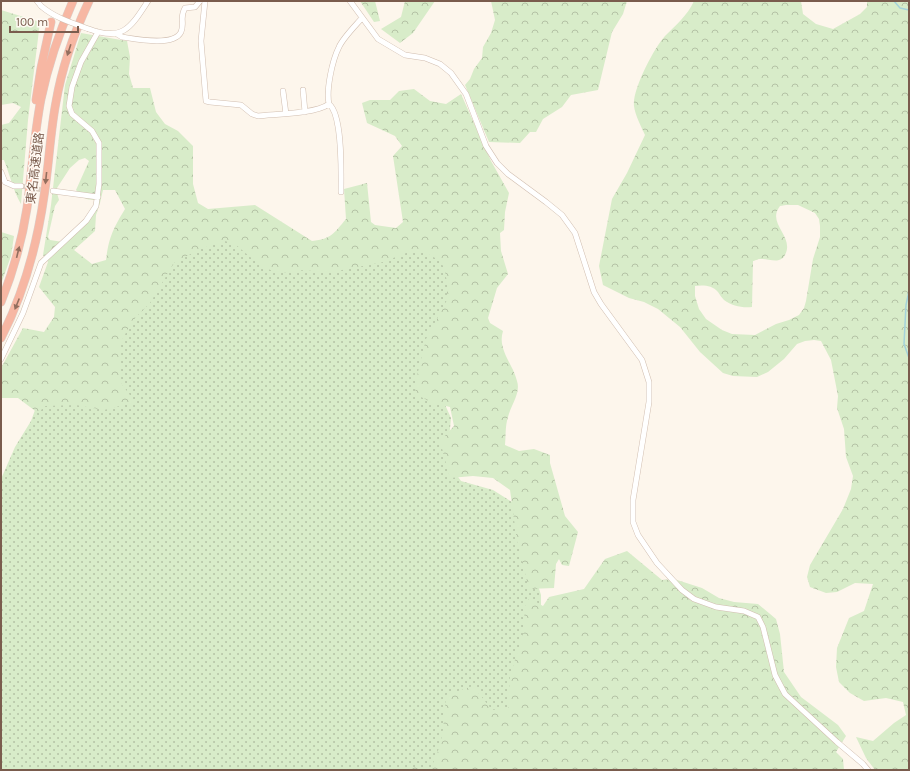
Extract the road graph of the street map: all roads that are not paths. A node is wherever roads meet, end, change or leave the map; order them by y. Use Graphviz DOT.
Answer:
graph roads {
  1 [pos="37,1"];
  2 [pos="73,1"];
  3 [pos="89,1"];
  4 [pos="148,1"];
  5 [pos="200,1"];
  6 [pos="205,1"];
  7 [pos="350,1"];
  8 [pos="362,18"];
  9 [pos="51,22"];
  10 [pos="98,32"];
  11 [pos="118,34"];
  12 [pos="303,90"];
  13 [pos="283,91"];
  14 [pos="329,104"];
  15 [pos="305,112"];
  16 [pos="286,114"];
  17 [pos="35,143"];
  18 [pos="1,172"];
  19 [pos="21,186"];
  20 [pos="53,191"];
  21 [pos="341,192"];
  22 [pos="98,197"];
  23 [pos="1,302"];
  24 [pos="1,338"];
  25 [pos="1,359"];
  26 [pos="868,770"];
  1 -- 10 [label="street, bridge"];
  2 -- 17 [label="highway, 東名高速道路"];
  3 -- 24 [label="highway, 東名高速道路, one-way"];
  4 -- 11 [label="street"];
  5 -- 11 [label="street"];
  6 -- 16 [label="street"];
  7 -- 8 [label="street"];
  8 -- 14 [label="street"];
  8 -- 26 [label="street"];
  9 -- 17 [label="highway"];
  10 -- 11 [label="street"];
  10 -- 22 [label="street"];
  12 -- 15 [label="street"];
  13 -- 16 [label="street"];
  14 -- 15 [label="street"];
  14 -- 21 [label="street"];
  15 -- 16 [label="street"];
  23 -- 17 [label="highway, 東名高速道路, one-way"];
  18 -- 19 [label="street"];
  20 -- 22 [label="street"];
  22 -- 25 [label="street"];
}
